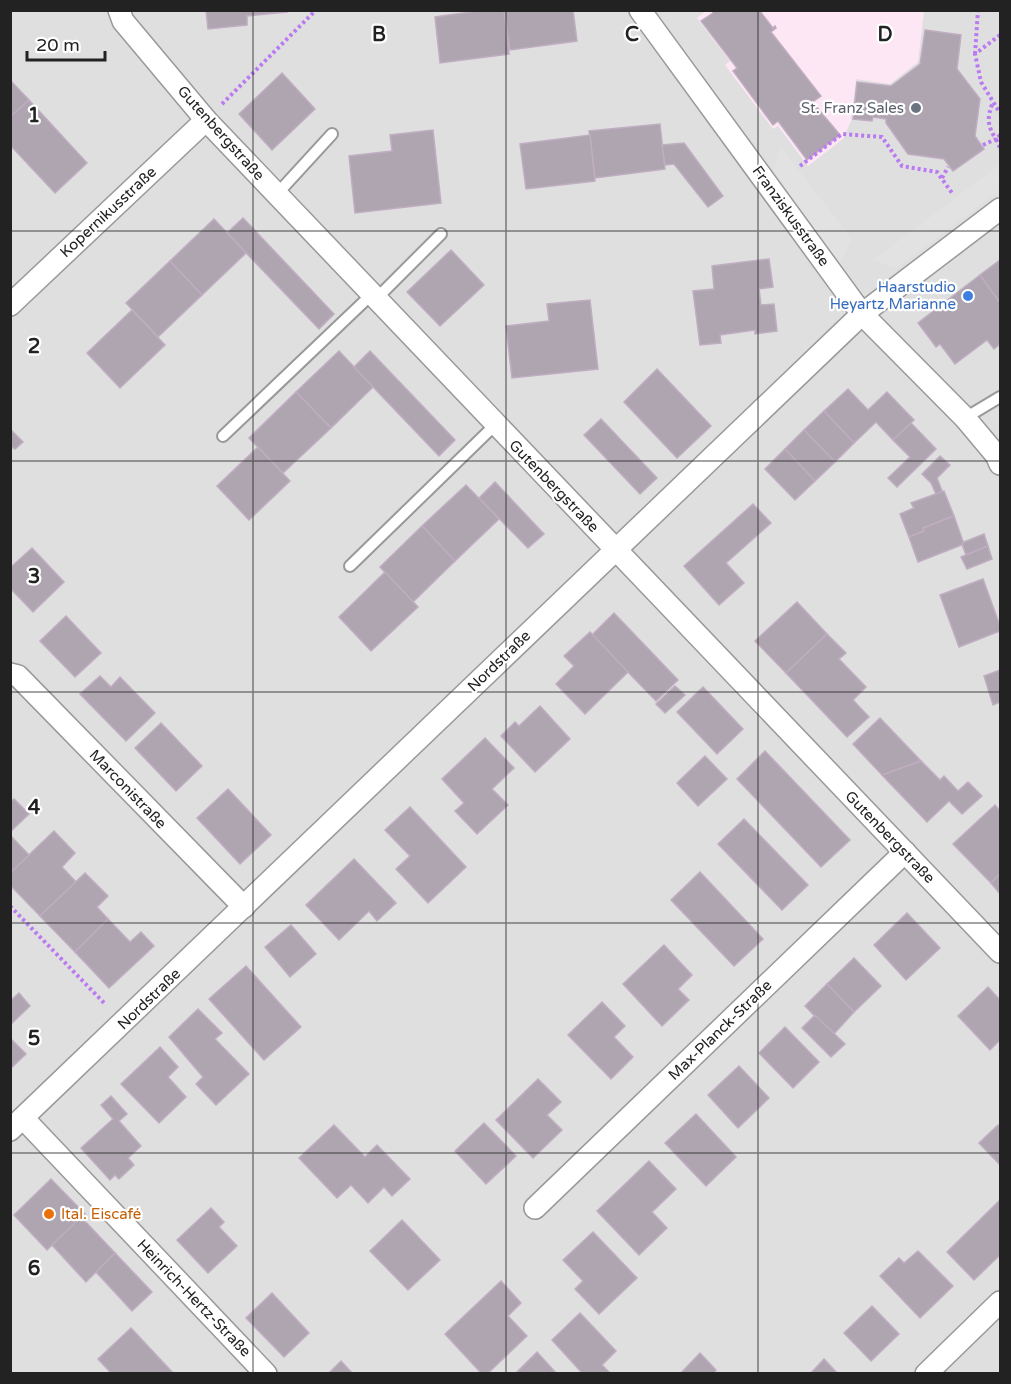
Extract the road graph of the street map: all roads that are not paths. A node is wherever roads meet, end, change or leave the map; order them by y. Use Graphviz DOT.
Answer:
graph roads {
  1 [pos="119,10"];
  2 [pos="640,10"];
  3 [pos="206,120"];
  4 [pos="332,134"];
  5 [pos="277,194"];
  6 [pos="1000,209"];
  7 [pos="441,234"];
  8 [pos="374,296"];
  9 [pos="10,304"];
  10 [pos="862,314"];
  11 [pos="1000,397"];
  12 [pos="965,417"];
  13 [pos="496,424"];
  14 [pos="223,436"];
  15 [pos="1000,465"];
  16 [pos="615,549"];
  17 [pos="350,566"];
  18 [pos="10,674"];
  19 [pos="905,852"];
  20 [pos="244,907"];
  21 [pos="1000,952"];
  22 [pos="17,1124"];
  23 [pos="535,1208"];
  24 [pos="1000,1302"];
  25 [pos="266,1374"];
  26 [pos="926,1374"];
  1 -- 3 [label="street, Gutenbergstraße"];
  2 -- 10 [label="street, Franziskusstraße"];
  3 -- 5 [label="street, Gutenbergstraße"];
  3 -- 9 [label="street, Kopernikusstraße"];
  4 -- 5 [label="lane"];
  5 -- 8 [label="street, Gutenbergstraße"];
  6 -- 10 [label="street, Nordstraße"];
  7 -- 8 [label="lane"];
  8 -- 13 [label="street, Gutenbergstraße"];
  8 -- 14 [label="lane"];
  10 -- 12 [label="street, Franziskusstraße"];
  10 -- 16 [label="street, Nordstraße"];
  11 -- 12 [label="lane"];
  12 -- 15 [label="street, Franziskusstraße"];
  13 -- 16 [label="street, Gutenbergstraße"];
  13 -- 17 [label="lane"];
  16 -- 19 [label="street, Gutenbergstraße"];
  16 -- 20 [label="street, Nordstraße"];
  18 -- 20 [label="street, Marconistraße"];
  19 -- 21 [label="street, Gutenbergstraße"];
  19 -- 23 [label="street, Max-Planck-Straße"];
  20 -- 22 [label="street, Nordstraße"];
  22 -- 25 [label="street, Heinrich-Hertz-Straße"];
  24 -- 26 [label="street"];
}
